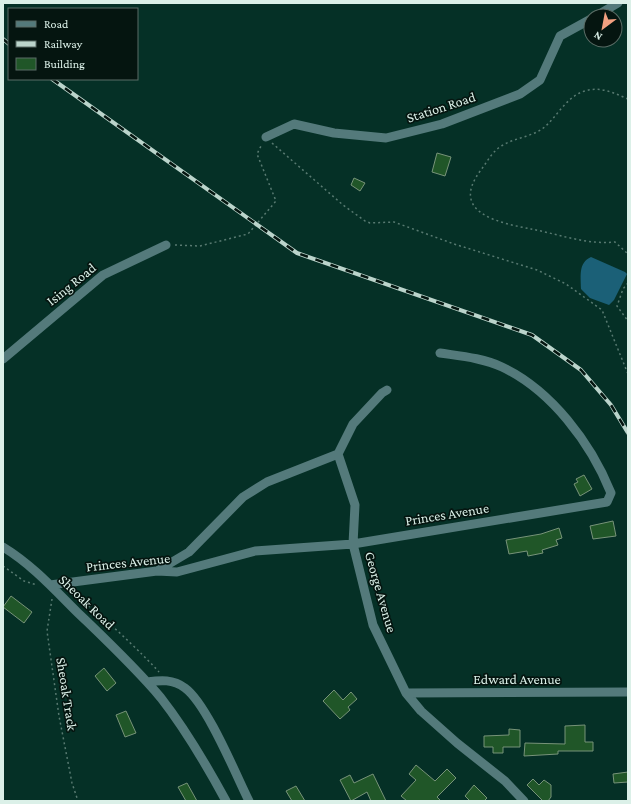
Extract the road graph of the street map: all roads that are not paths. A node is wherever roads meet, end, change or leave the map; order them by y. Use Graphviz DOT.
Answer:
graph roads {
  1 [pos="583,23"];
  2 [pos="266,138"];
  3 [pos="166,245"];
  4 [pos="440,353"];
  5 [pos="3,359"];
  6 [pos="387,390"];
  7 [pos="338,454"];
  8 [pos="353,544"];
  9 [pos="3,547"];
  10 [pos="157,571"];
  11 [pos="49,588"];
  12 [pos="147,682"];
  13 [pos="628,692"];
  14 [pos="406,693"];
  15 [pos="226,801"];
  16 [pos="249,801"];
  17 [pos="524,801"];
  1 -- 2 [label="street, Station Road"];
  3 -- 5 [label="street, Ising Road"];
  4 -- 8 [label="street, Princes Avenue"];
  6 -- 7 [label="street"];
  7 -- 8 [label="street, George Avenue"];
  7 -- 10 [label="street"];
  8 -- 10 [label="street, Princes Avenue"];
  8 -- 14 [label="street, George Avenue"];
  9 -- 11 [label="street, Sheoak Road"];
  10 -- 11 [label="street, Princes Avenue"];
  11 -- 12 [label="street, Sheoak Road"];
  12 -- 15 [label="street, Sheoak Road"];
  12 -- 16 [label="street"];
  13 -- 14 [label="street, Edward Avenue"];
  14 -- 17 [label="street, George Avenue"];
}
